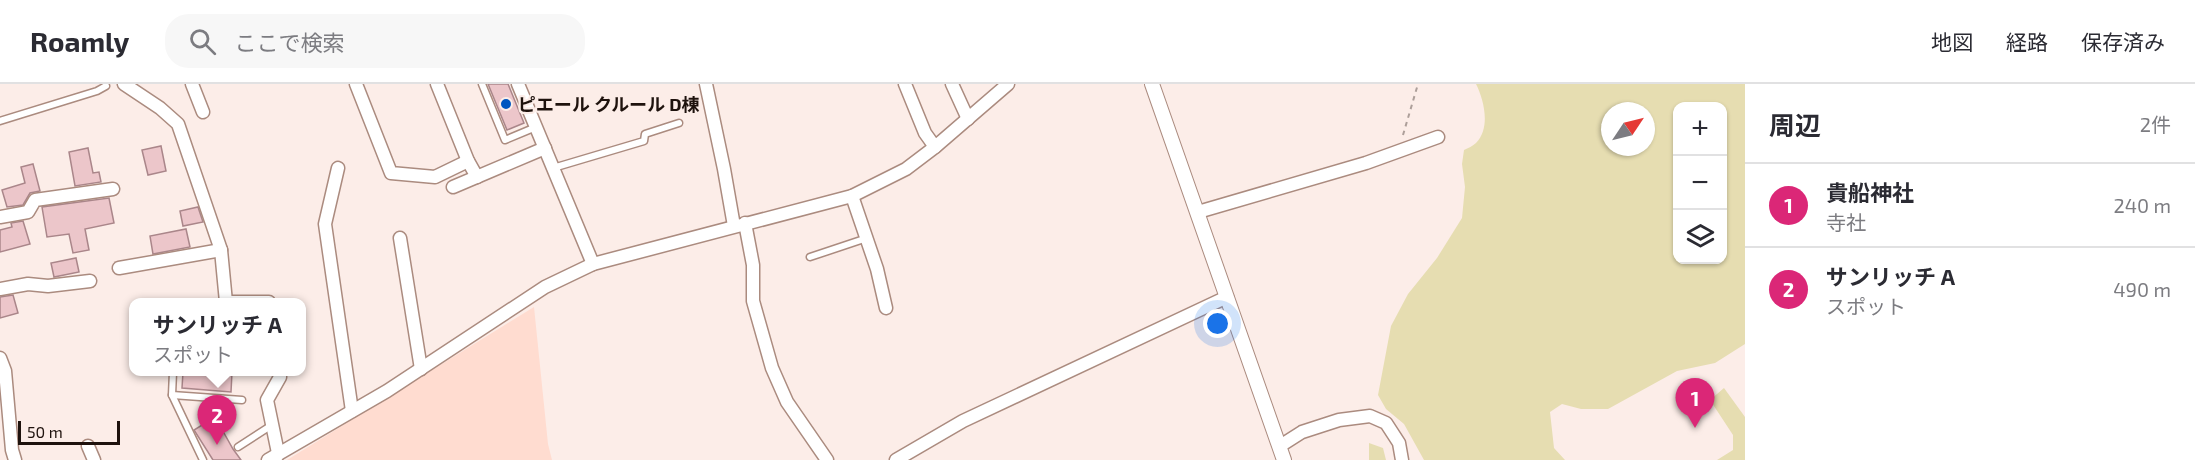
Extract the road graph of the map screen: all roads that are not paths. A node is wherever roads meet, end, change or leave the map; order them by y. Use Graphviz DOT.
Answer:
graph roads {
  1 [pos="124,84"];
  2 [pos="192,84"];
  3 [pos="356,84"];
  4 [pos="437,84"];
  5 [pos="482,84"];
  6 [pos="518,84"];
  7 [pos="706,84"];
  8 [pos="904,84"];
  9 [pos="952,84"];
  10 [pos="1152,84"];
  11 [pos="106,85"];
  12 [pos="1003,86"];
  13 [pos="203,112"];
  14 [pos="968,119"];
  15 [pos="0,121"];
  16 [pos="679,123"];
  17 [pos="536,127"];
  18 [pos="1438,137"];
  19 [pos="935,147"];
  20 [pos="545,148"];
  21 [pos="468,161"];
  22 [pos="338,168"];
  23 [pos="553,168"];
  24 [pos="477,177"];
  25 [pos="453,187"];
  26 [pos="113,189"];
  27 [pos="852,196"];
  28 [pos="1198,212"];
  29 [pos="0,217"];
  30 [pos="739,225"];
  31 [pos="400,238"];
  32 [pos="868,238"];
  33 [pos="221,250"];
  34 [pos="810,257"];
  35 [pos="593,264"];
  36 [pos="119,268"];
  37 [pos="90,280"];
  38 [pos="0,289"];
  39 [pos="1227,297"];
  40 [pos="226,298"];
  41 [pos="886,308"];
  42 [pos="0,358"];
  43 [pos="421,369"];
  44 [pos="173,376"];
  45 [pos="280,376"];
  46 [pos="172,395"];
  47 [pos="242,400"];
  48 [pos="352,411"];
  49 [pos="272,425"];
  50 [pos="88,446"];
  51 [pos="238,447"];
  52 [pos="1282,453"];
  53 [pos="274,458"];
  54 [pos="15,460"];
  55 [pos="94,460"];
  56 [pos="202,460"];
  57 [pos="827,460"];
  58 [pos="896,460"];
  59 [pos="1402,460"];
  1 -- 33 [label="street"];
  2 -- 13 [label="street"];
  3 -- 21 [label="street"];
  4 -- 21 [label="street"];
  5 -- 17 [label="lane"];
  6 -- 17 [label="street"];
  7 -- 30 [label="street"];
  8 -- 19 [label="street"];
  9 -- 14 [label="street"];
  10 -- 28 [label="street"];
  11 -- 15 [label="lane"];
  12 -- 14 [label="street"];
  14 -- 19 [label="street"];
  16 -- 23 [label="lane"];
  17 -- 20 [label="street"];
  18 -- 28 [label="street"];
  19 -- 27 [label="street"];
  20 -- 23 [label="street"];
  20 -- 24 [label="street"];
  21 -- 24 [label="street"];
  22 -- 48 [label="street"];
  23 -- 35 [label="street"];
  24 -- 25 [label="street"];
  26 -- 29 [label="street"];
  27 -- 30 [label="street"];
  27 -- 32 [label="street"];
  28 -- 39 [label="street"];
  30 -- 35 [label="street"];
  30 -- 57 [label="street"];
  31 -- 43 [label="street"];
  32 -- 34 [label="lane"];
  32 -- 41 [label="street"];
  33 -- 36 [label="street"];
  33 -- 40 [label="street"];
  35 -- 43 [label="street"];
  37 -- 38 [label="street"];
  39 -- 52 [label="street"];
  39 -- 58 [label="street"];
  42 -- 54 [label="street"];
  43 -- 48 [label="street"];
  44 -- 46 [label="lane"];
  45 -- 49 [label="street"];
  46 -- 47 [label="lane"];
  46 -- 56 [label="lane"];
  48 -- 53 [label="street"];
  49 -- 51 [label="lane"];
  49 -- 53 [label="street"];
  50 -- 55 [label="street"];
  52 -- 59 [label="street"];
}
